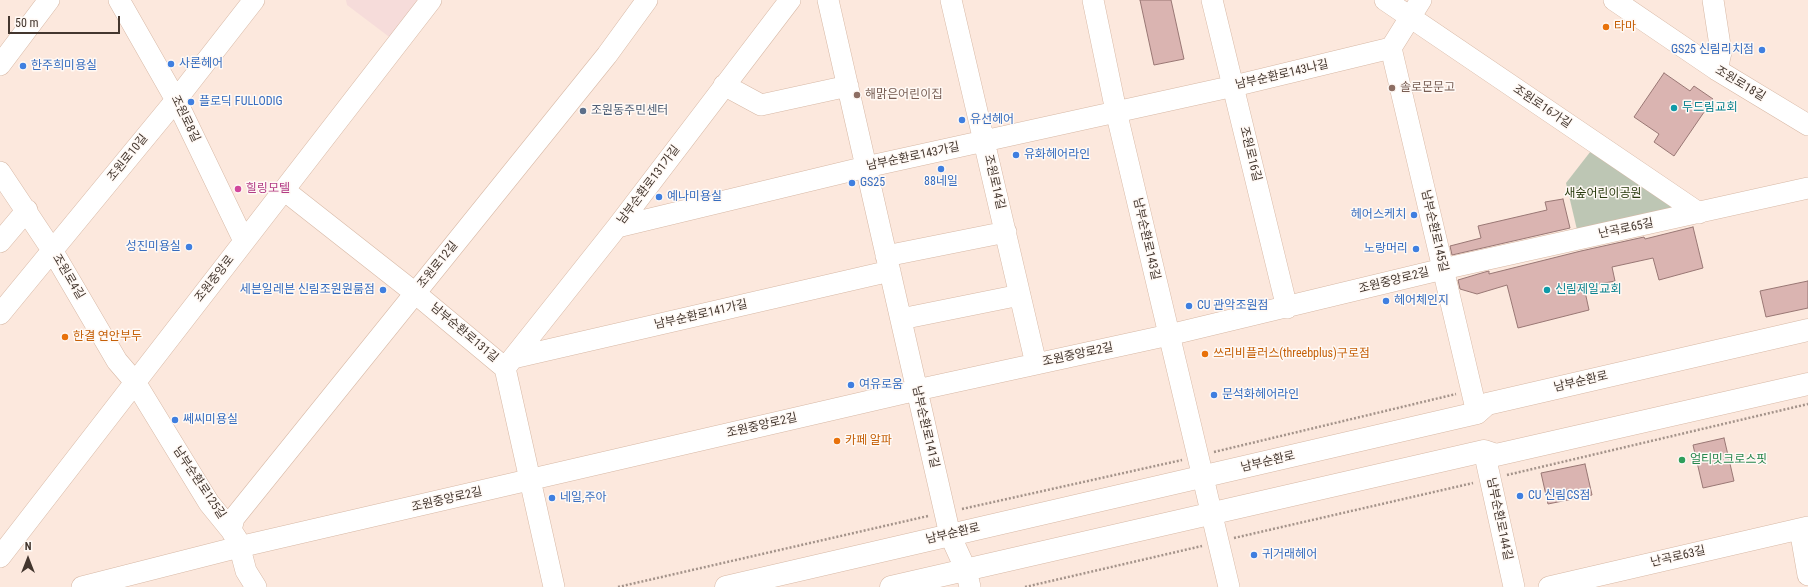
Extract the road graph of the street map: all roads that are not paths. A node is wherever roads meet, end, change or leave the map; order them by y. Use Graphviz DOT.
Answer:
graph roads {
  1 [pos="49,0"];
  2 [pos="119,0"];
  3 [pos="254,0"];
  4 [pos="431,0"];
  5 [pos="646,0"];
  6 [pos="790,0"];
  7 [pos="828,0"];
  8 [pos="951,0"];
  9 [pos="1093,0"];
  10 [pos="1212,0"];
  11 [pos="1384,0"];
  12 [pos="1421,0"];
  13 [pos="1614,0"];
  14 [pos="1713,0"];
  15 [pos="1410,17"];
  16 [pos="1391,48"];
  17 [pos="0,65"];
  18 [pos="1717,70"];
  19 [pos="724,85"];
  20 [pos="848,86"];
  21 [pos="1234,86"];
  22 [pos="176,100"];
  23 [pos="1116,111"];
  24 [pos="1808,125"];
  25 [pos="985,141"];
  26 [pos="866,166"];
  27 [pos="0,172"];
  28 [pos="1808,188"];
  29 [pos="284,190"];
  30 [pos="27,210"];
  31 [pos="1699,213"];
  32 [pos="617,227"];
  33 [pos="1006,232"];
  34 [pos="244,241"];
  35 [pos="0,242"];
  36 [pos="52,250"];
  37 [pos="888,263"];
  38 [pos="1443,269"];
  39 [pos="415,293"];
  40 [pos="1020,295"];
  41 [pos="1287,308"];
  42 [pos="0,314"];
  43 [pos="901,319"];
  44 [pos="1808,330"];
  45 [pos="1169,335"];
  46 [pos="509,363"];
  47 [pos="1036,364"];
  48 [pos="135,382"];
  49 [pos="1808,384"];
  50 [pos="917,390"];
  51 [pos="1477,413"];
  52 [pos="1484,451"];
  53 [pos="1202,478"];
  54 [pos="531,481"];
  55 [pos="1210,513"];
  56 [pos="1804,528"];
  57 [pos="950,535"];
  58 [pos="235,539"];
  59 [pos="0,557"];
  60 [pos="1808,576"];
  61 [pos="968,578"];
  62 [pos="82,587"];
  63 [pos="256,587"];
  64 [pos="554,587"];
  65 [pos="726,587"];
  66 [pos="891,587"];
  67 [pos="1228,587"];
  68 [pos="1514,587"];
  69 [pos="1549,587"];
  1 -- 17 [label="street"];
  2 -- 22 [label="street, 조원로8길"];
  3 -- 22 [label="street, 조원로10길"];
  4 -- 29 [label="street, 조원중앙로"];
  5 -- 39 [label="street, 조원로12길"];
  6 -- 19 [label="street, 남부순환로131가길"];
  7 -- 20 [label="street, 남부순환로141길"];
  8 -- 25 [label="street, 조원로14길"];
  9 -- 23 [label="street, 남부순환로143길"];
  10 -- 21 [label="street, 조원로16길"];
  11 -- 15 [label="street, 조원로16가길"];
  12 -- 15 [label="street"];
  13 -- 18 [label="street, 조원로18길"];
  14 -- 18 [label="street"];
  15 -- 16 [label="street"];
  15 -- 31 [label="street, 조원로16가길"];
  16 -- 21 [label="street, 남부순환로143나길"];
  16 -- 38 [label="street, 남부순환로145길"];
  18 -- 24 [label="street, 조원로18길"];
  19 -- 20 [label="street"];
  19 -- 32 [label="street, 남부순환로131가길"];
  20 -- 26 [label="street, 남부순환로141길"];
  21 -- 23 [label="street, 남부순환로143나길"];
  21 -- 41 [label="street, 조원로16길"];
  22 -- 34 [label="street, 조원로8길"];
  22 -- 36 [label="street, 조원로10길"];
  23 -- 25 [label="street, 남부순환로143가길"];
  23 -- 45 [label="street, 남부순환로143길"];
  25 -- 26 [label="street, 남부순환로143가길"];
  25 -- 33 [label="street, 조원로14길"];
  26 -- 32 [label="street, 남부순환로143가길"];
  26 -- 37 [label="street, 남부순환로141길"];
  27 -- 30 [label="street, 조원로4길"];
  28 -- 31 [label="street, 난곡로65길"];
  29 -- 34 [label="street, 조원중앙로"];
  29 -- 39 [label="street, 남부순환로131길"];
  30 -- 35 [label="street"];
  30 -- 36 [label="street, 조원로4길"];
  31 -- 38 [label="street, 난곡로65길"];
  32 -- 46 [label="street, 남부순환로131가길"];
  33 -- 37 [label="street"];
  33 -- 40 [label="street, 조원로14길"];
  34 -- 48 [label="street, 조원중앙로"];
  36 -- 42 [label="street, 조원로10길"];
  36 -- 48 [label="street, 조원로4길"];
  37 -- 43 [label="street, 남부순환로141길"];
  37 -- 46 [label="street, 남부순환로141가길"];
  38 -- 41 [label="street, 조원중앙로2길"];
  38 -- 51 [label="street, 남부순환로145길"];
  39 -- 46 [label="street, 남부순환로131길"];
  39 -- 58 [label="street, 조원로12길"];
  40 -- 43 [label="street"];
  40 -- 47 [label="street, 조원로14길"];
  41 -- 45 [label="street, 조원중앙로2길"];
  43 -- 50 [label="street, 남부순환로141길"];
  44 -- 51 [label="main road, 남부순환로"];
  45 -- 47 [label="street, 조원중앙로2길"];
  45 -- 53 [label="street, 남부순환로143길"];
  46 -- 54 [label="street, 남부순환로131길"];
  47 -- 50 [label="street, 조원중앙로2길"];
  48 -- 58 [label="street, 남부순환로125길"];
  48 -- 59 [label="street, 조원중앙로"];
  49 -- 52 [label="main road"];
  50 -- 54 [label="street, 조원중앙로2길"];
  50 -- 57 [label="street, 남부순환로141길"];
  51 -- 53 [label="main road, 남부순환로"];
  52 -- 55 [label="main road"];
  52 -- 68 [label="street, 남부순환로144길"];
  53 -- 55 [label="street, 남부순환로143길"];
  53 -- 57 [label="main road, 남부순환로"];
  54 -- 58 [label="street, 조원중앙로2길"];
  54 -- 64 [label="street, 남부순환로131길"];
  55 -- 61 [label="main road"];
  55 -- 67 [label="street, 남부순환로143길"];
  56 -- 60 [label="street"];
  56 -- 69 [label="street, 난곡로63길"];
  57 -- 61 [label="street, 남부순환로141길"];
  57 -- 65 [label="main road, 남부순환로"];
  58 -- 62 [label="street, 조원중앙로2길"];
  58 -- 63 [label="street, 남부순환로125길"];
  61 -- 66 [label="main road"];
}
